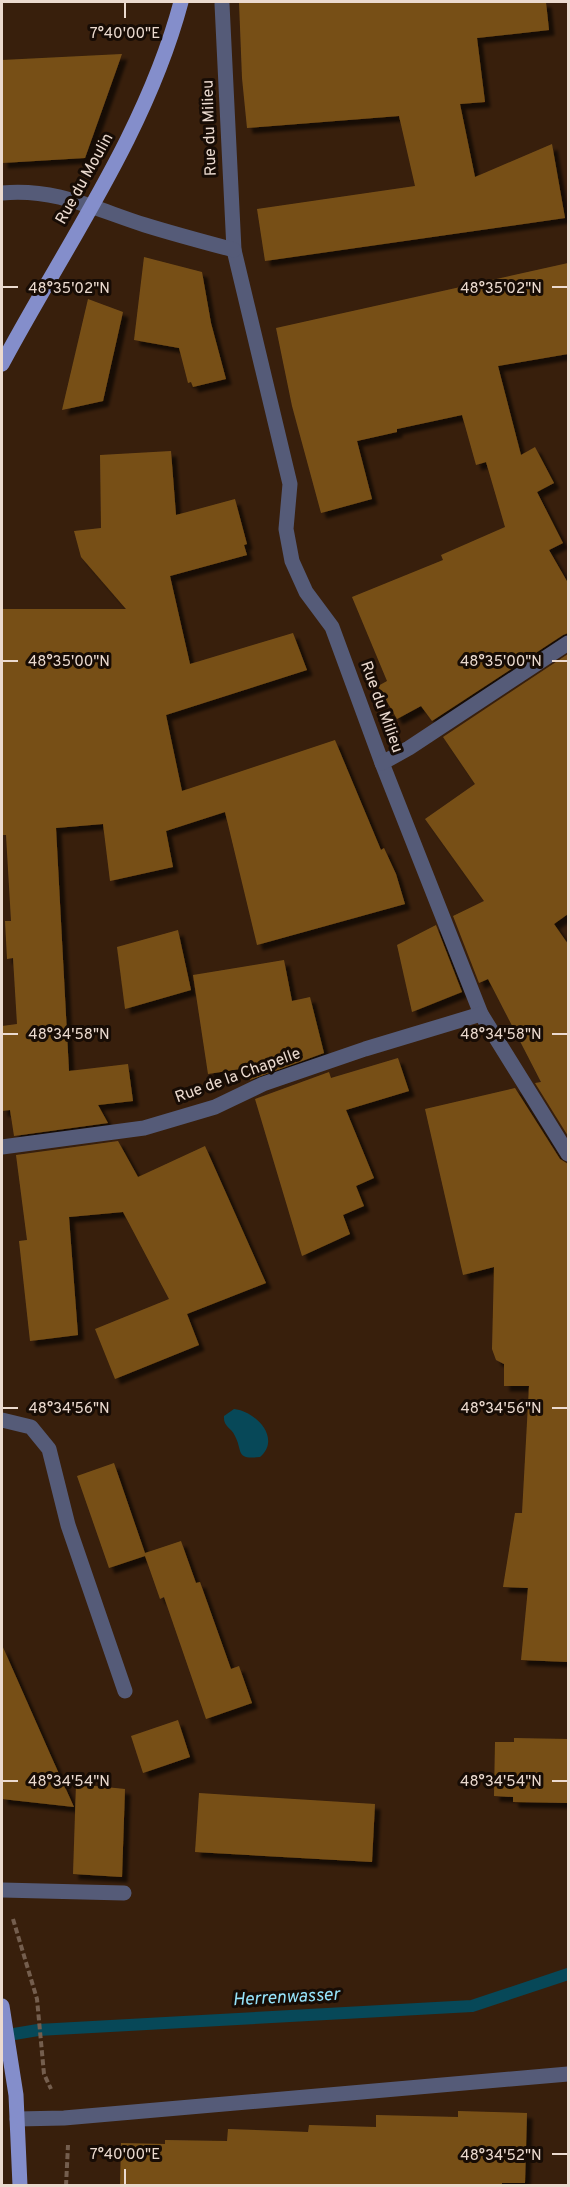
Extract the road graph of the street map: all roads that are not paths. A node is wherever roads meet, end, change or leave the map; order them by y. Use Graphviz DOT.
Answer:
graph roads {
  1 [pos="181,2"];
  2 [pos="222,4"];
  3 [pos="2,193"];
  4 [pos="92,205"];
  5 [pos="234,250"];
  6 [pos="2,364"];
  7 [pos="568,643"];
  8 [pos="382,763"];
  9 [pos="481,1014"];
  10 [pos="2,1147"];
  11 [pos="568,1154"];
  12 [pos="2,1419"];
  13 [pos="125,1691"];
  14 [pos="3,1890"];
  15 [pos="124,1893"];
  16 [pos="2,2008"];
  17 [pos="568,2074"];
  18 [pos="17,2119"];
  19 [pos="20,2186"];
  1 -- 4 [label="main road, Rue du Moulin"];
  2 -- 5 [label="street, Rue du Milieu"];
  3 -- 4 [label="street"];
  4 -- 5 [label="street"];
  4 -- 6 [label="main road, Rue du Moulin"];
  5 -- 8 [label="street, Rue du Milieu"];
  7 -- 8 [label="street"];
  8 -- 9 [label="street, Rue du Milieu"];
  9 -- 10 [label="street, Rue de la Chapelle"];
  9 -- 11 [label="street, Rue du Milieu"];
  12 -- 13 [label="street"];
  14 -- 15 [label="street"];
  16 -- 18 [label="main road"];
  17 -- 18 [label="street"];
  18 -- 19 [label="main road"];
}
